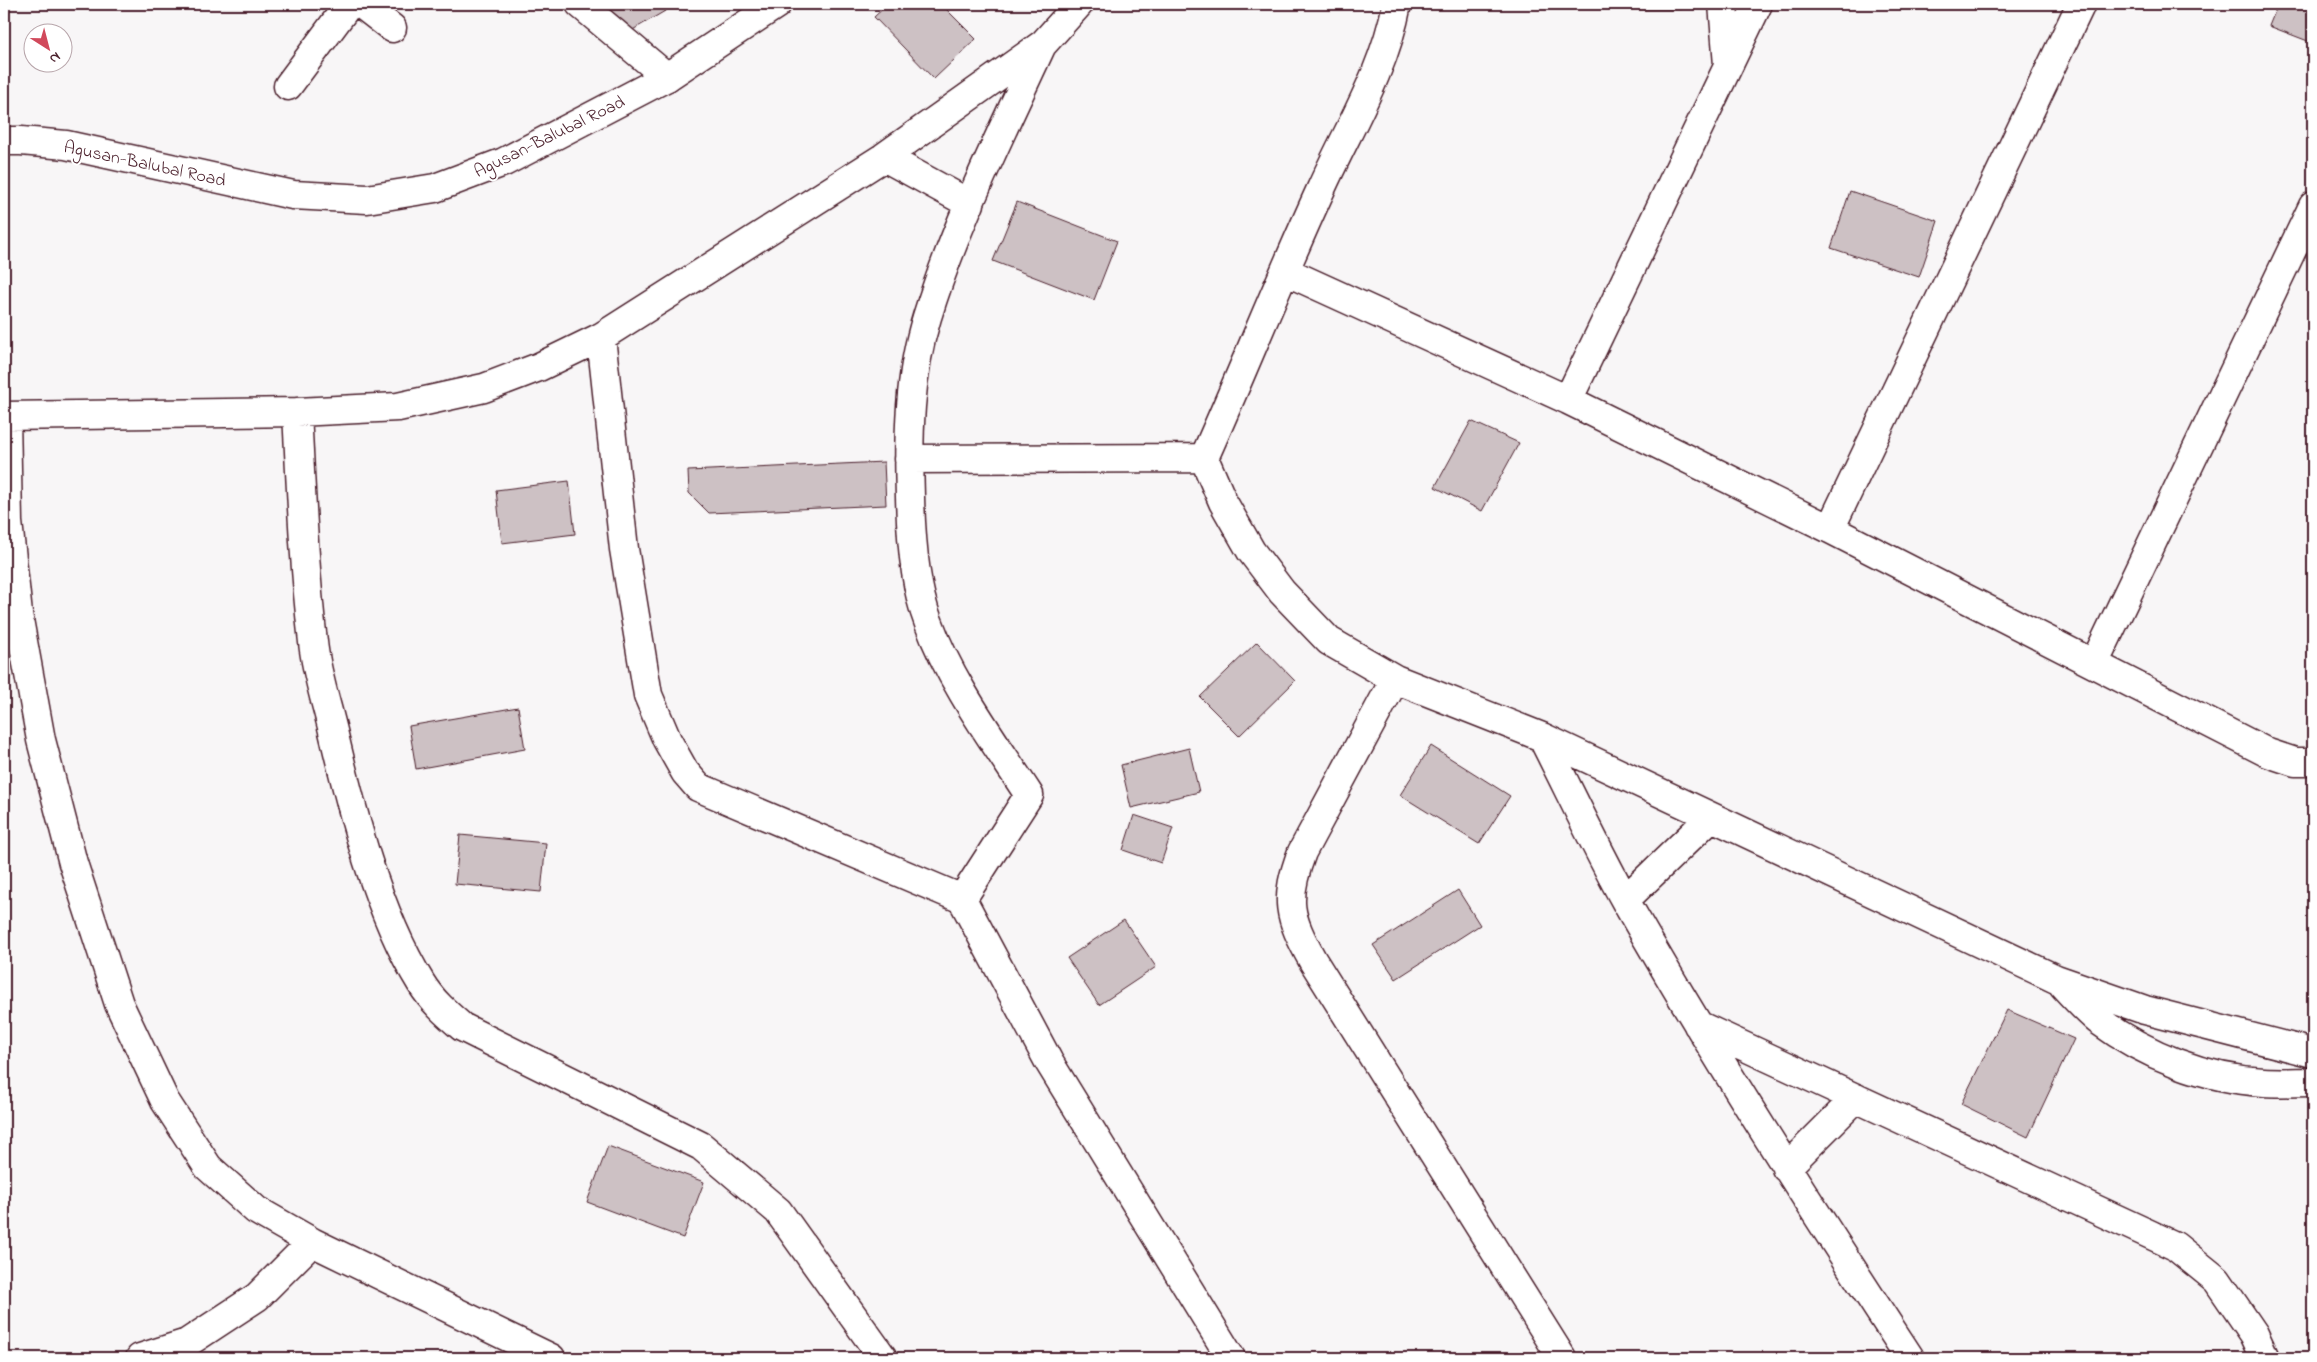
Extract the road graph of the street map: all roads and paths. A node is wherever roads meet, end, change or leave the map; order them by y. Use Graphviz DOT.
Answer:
graph roads {
  1 [pos="349,4"];
  2 [pos="361,4"];
  3 [pos="580,4"];
  4 [pos="777,4"];
  5 [pos="1079,4"];
  6 [pos="1396,4"];
  7 [pos="1723,4"];
  8 [pos="1758,4"];
  9 [pos="2081,4"];
  10 [pos="392,28"];
  11 [pos="1043,44"];
  12 [pos="1728,65"];
  13 [pos="667,77"];
  14 [pos="288,86"];
  15 [pos="4,141"];
  16 [pos="884,158"];
  17 [pos="970,204"];
  18 [pos="2313,206"];
  19 [pos="1285,271"];
  20 [pos="601,337"];
  21 [pos="1568,400"];
  22 [pos="297,412"];
  23 [pos="5,416"];
  24 [pos="1204,458"];
  25 [pos="909,459"];
  26 [pos="1830,530"];
  27 [pos="2094,664"];
  28 [pos="1395,679"];
  29 [pos="1542,737"];
  30 [pos="2313,762"];
  31 [pos="1710,818"];
  32 [pos="962,898"];
  33 [pos="1625,900"];
  34 [pos="2056,979"];
  35 [pos="1698,1025"];
  36 [pos="2313,1053"];
  37 [pos="2313,1082"];
  38 [pos="1856,1098"];
  39 [pos="1786,1168"];
  40 [pos="312,1242"];
  41 [pos="140,1358"];
  42 [pos="551,1358"];
  43 [pos="883,1358"];
  44 [pos="1231,1358"];
  45 [pos="1562,1358"];
  46 [pos="1910,1358"];
  47 [pos="2265,1358"];
  1 -- 14 [label="street"];
  2 -- 10 [label="street"];
  3 -- 13 [label="street"];
  4 -- 13 [label="street, Agusan-Balubal Road"];
  5 -- 11 [label="street"];
  6 -- 19 [label="street"];
  7 -- 12 [label="street"];
  8 -- 12 [label="street"];
  9 -- 26 [label="street"];
  11 -- 16 [label="street"];
  11 -- 17 [label="street"];
  12 -- 21 [label="street"];
  13 -- 15 [label="street, Agusan-Balubal Road"];
  16 -- 17 [label="street"];
  16 -- 20 [label="street"];
  17 -- 25 [label="street"];
  18 -- 27 [label="street"];
  19 -- 21 [label="street"];
  19 -- 24 [label="street"];
  20 -- 22 [label="street"];
  20 -- 32 [label="street"];
  21 -- 26 [label="street"];
  22 -- 23 [label="street"];
  22 -- 43 [label="street"];
  23 -- 40 [label="street"];
  24 -- 25 [label="street"];
  24 -- 28 [label="street"];
  25 -- 32 [label="street"];
  26 -- 27 [label="street"];
  27 -- 30 [label="street"];
  28 -- 29 [label="street"];
  28 -- 45 [label="street"];
  29 -- 31 [label="street"];
  29 -- 33 [label="street"];
  31 -- 33 [label="street"];
  31 -- 34 [label="street"];
  32 -- 44 [label="street"];
  33 -- 35 [label="street"];
  34 -- 36 [label="street"];
  34 -- 37 [label="street"];
  35 -- 38 [label="street"];
  35 -- 39 [label="street"];
  38 -- 39 [label="street"];
  38 -- 47 [label="street"];
  39 -- 46 [label="street"];
  40 -- 41 [label="street"];
  40 -- 42 [label="street"];
}
